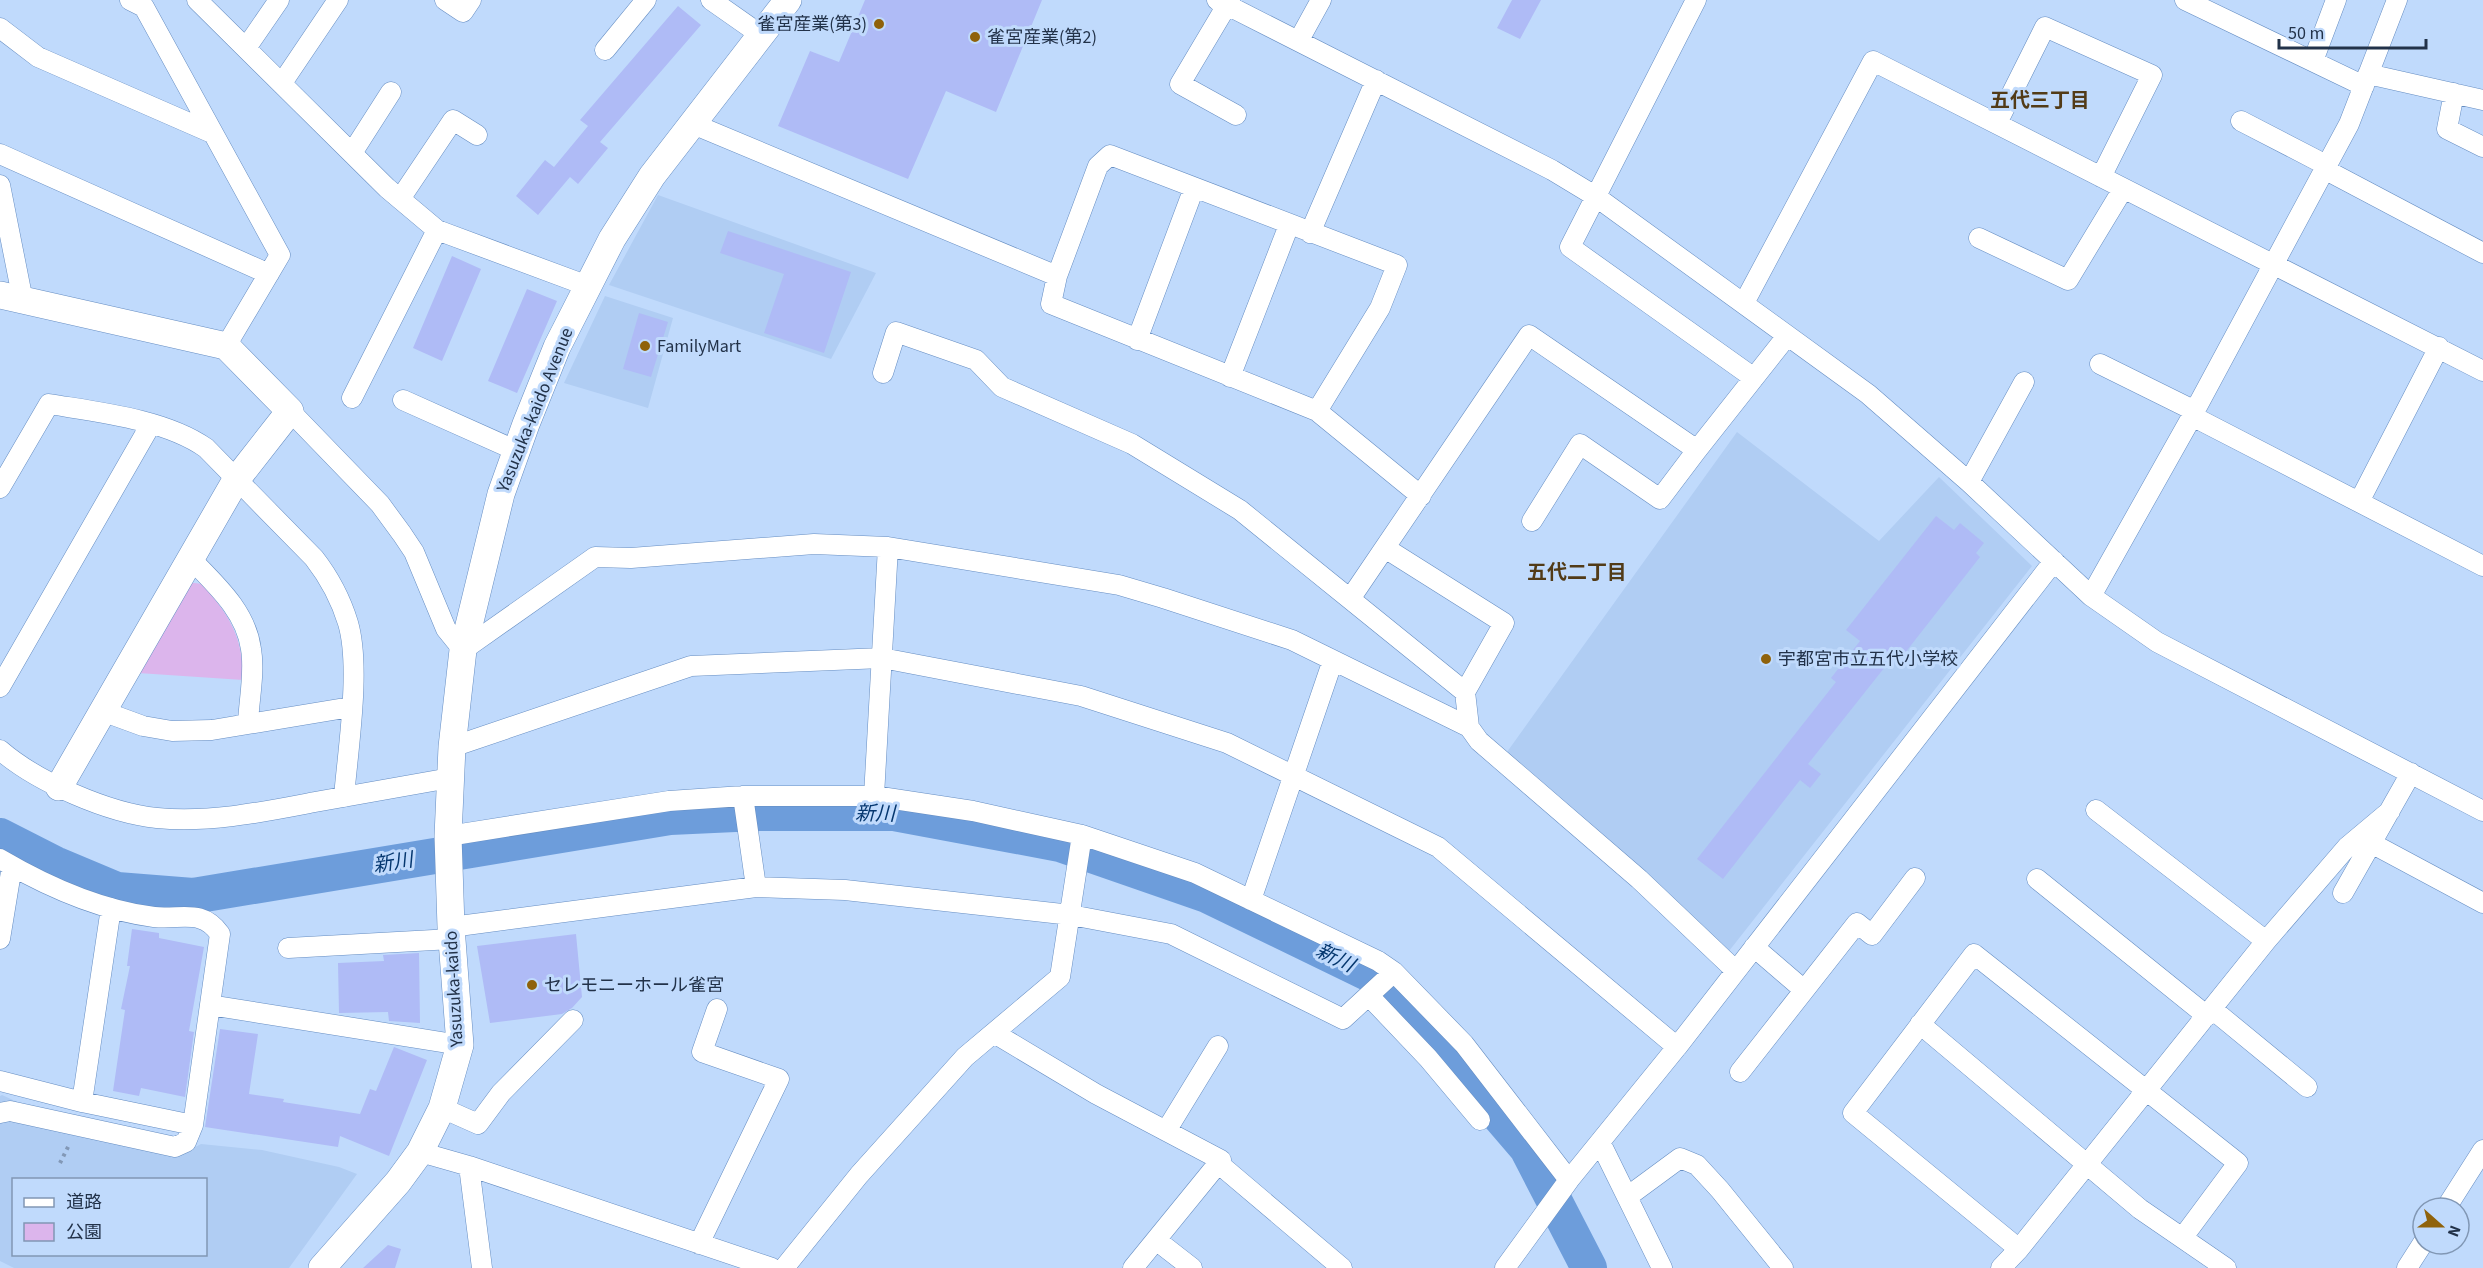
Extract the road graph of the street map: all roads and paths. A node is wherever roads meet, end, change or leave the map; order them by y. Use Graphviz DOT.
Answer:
graph roads {
  1 [pos="130,0"];
  2 [pos="279,0"];
  3 [pos="338,0"];
  4 [pos="445,0"];
  5 [pos="471,0"];
  6 [pos="646,0"];
  7 [pos="711,0"];
  8 [pos="788,0"];
  9 [pos="1321,0"];
  10 [pos="1696,0"];
  11 [pos="2185,0"];
  12 [pos="2336,0"];
  13 [pos="2397,0"];
  14 [pos="199,1"];
  15 [pos="1225,2"];
  16 [pos="2228,9"];
  17 [pos="0,28"];
  18 [pos="761,35"];
  19 [pos="1299,40"];
  20 [pos="246,48"];
  21 [pos="604,50"];
  22 [pos="2313,61"];
  23 [pos="1376,80"];
  24 [pos="2366,80"];
  25 [pos="282,83"];
  26 [pos="391,92"];
  27 [pos="2454,93"];
  28 [pos="2483,100"];
  29 [pos="1236,115"];
  30 [pos="2241,121"];
  31 [pos="1997,123"];
  32 [pos="693,124"];
  33 [pos="212,134"];
  34 [pos="477,135"];
  35 [pos="2483,147"];
  36 [pos="352,153"];
  37 [pos="0,154"];
  38 [pos="2325,167"];
  39 [pos="2101,177"];
  40 [pos="0,185"];
  41 [pos="1194,188"];
  42 [pos="2123,189"];
  43 [pos="1595,196"];
  44 [pos="400,199"];
  45 [pos="1288,225"];
  46 [pos="437,230"];
  47 [pos="1310,233"];
  48 [pos="1978,238"];
  49 [pos="2483,252"];
  50 [pos="2274,265"];
  51 [pos="269,274"];
  52 [pos="1058,276"];
  53 [pos="588,286"];
  54 [pos="11,298"];
  55 [pos="1744,303"];
  56 [pos="1787,336"];
  57 [pos="1137,340"];
  58 [pos="226,346"];
  59 [pos="2439,347"];
  60 [pos="2100,364"];
  61 [pos="2483,371"];
  62 [pos="883,373"];
  63 [pos="1230,377"];
  64 [pos="1754,378"];
  65 [pos="2024,382"];
  66 [pos="352,398"];
  67 [pos="403,400"];
  68 [pos="290,411"];
  69 [pos="1317,411"];
  70 [pos="2195,411"];
  71 [pos="151,424"];
  72 [pos="1698,450"];
  73 [pos="517,451"];
  74 [pos="236,480"];
  75 [pos="1970,482"];
  76 [pos="0,488"];
  77 [pos="1421,496"];
  78 [pos="2359,502"];
  79 [pos="1532,521"];
  80 [pos="888,547"];
  81 [pos="1385,548"];
  82 [pos="190,558"];
  83 [pos="2054,561"];
  84 [pos="2483,566"];
  85 [pos="2091,596"];
  86 [pos="1350,599"];
  87 [pos="463,650"];
  88 [pos="882,658"];
  89 [pos="1333,660"];
  90 [pos="0,687"];
  91 [pos="1465,692"];
  92 [pos="351,707"];
  93 [pos="102,711"];
  94 [pos="248,723"];
  95 [pos="1469,727"];
  96 [pos="452,747"];
  97 [pos="0,750"];
  98 [pos="2411,773"];
  99 [pos="1294,776"];
  100 [pos="450,778"];
  101 [pos="59,788"];
  102 [pos="874,796"];
  103 [pos="344,797"];
  104 [pos="744,800"];
  105 [pos="2096,810"];
  106 [pos="2390,811"];
  107 [pos="2483,811"];
  108 [pos="2371,843"];
  109 [pos="449,848"];
  110 [pos="1080,848"];
  111 [pos="6,862"];
  112 [pos="1915,879"];
  113 [pos="2037,879"];
  114 [pos="756,887"];
  115 [pos="2343,893"];
  116 [pos="1251,900"];
  117 [pos="2483,903"];
  118 [pos="111,908"];
  119 [pos="1071,915"];
  120 [pos="452,933"];
  121 [pos="0,939"];
  122 [pos="2266,942"];
  123 [pos="1754,947"];
  124 [pos="288,948"];
  125 [pos="1736,971"];
  126 [pos="1381,984"];
  127 [pos="1804,990"];
  128 [pos="210,1005"];
  129 [pos="717,1009"];
  130 [pos="2209,1013"];
  131 [pos="573,1020"];
  132 [pos="1920,1024"];
  133 [pos="994,1033"];
  134 [pos="460,1045"];
  135 [pos="1218,1046"];
  136 [pos="1677,1047"];
  137 [pos="1740,1072"];
  138 [pos="0,1081"];
  139 [pos="2307,1087"];
  140 [pos="2146,1091"];
  141 [pos="82,1102"];
  142 [pos="442,1108"];
  143 [pos="0,1113"];
  144 [pos="1480,1120"];
  145 [pos="193,1125"];
  146 [pos="1166,1131"];
  147 [pos="1600,1142"];
  148 [pos="68,1148"];
  149 [pos="2483,1150"];
  150 [pos="420,1152"];
  151 [pos="60,1163"];
  152 [pos="1218,1163"];
  153 [pos="2087,1163"];
  154 [pos="469,1166"];
  155 [pos="1565,1187"];
  156 [pos="2454,1196"];
  157 [pos="1627,1197"];
  158 [pos="2183,1237"];
  159 [pos="1156,1240"];
  160 [pos="699,1244"];
  161 [pos="2019,1249"];
  162 [pos="322,1268"];
  163 [pos="482,1268"];
  164 [pos="772,1268"];
  165 [pos="784,1268"];
  166 [pos="1133,1268"];
  167 [pos="1192,1268"];
  168 [pos="1342,1268"];
  169 [pos="1505,1268"];
  170 [pos="1662,1268"];
  171 [pos="1782,1268"];
  172 [pos="2001,1268"];
  173 [pos="2226,1268"];
  1 -- 33 [label="street"];
  2 -- 20 [label="street"];
  3 -- 25 [label="street"];
  4 -- 5 [label="street"];
  6 -- 21 [label="street"];
  7 -- 18 [label="street"];
  8 -- 18 [label="main road, Yasuzuka-kaido Avenue"];
  9 -- 19 [label="street"];
  10 -- 43 [label="street"];
  11 -- 16 [label="street"];
  12 -- 22 [label="street"];
  13 -- 24 [label="street"];
  14 -- 20 [label="street"];
  15 -- 19 [label="street"];
  15 -- 29 [label="street"];
  16 -- 22 [label="street"];
  17 -- 33 [label="street"];
  18 -- 32 [label="main road, Yasuzuka-kaido Avenue"];
  19 -- 23 [label="street"];
  20 -- 25 [label="street"];
  22 -- 24 [label="street"];
  23 -- 43 [label="street"];
  23 -- 47 [label="street"];
  24 -- 27 [label="street"];
  24 -- 38 [label="street"];
  25 -- 36 [label="street"];
  26 -- 36 [label="street"];
  27 -- 28 [label="street"];
  27 -- 35 [label="street"];
  30 -- 38 [label="street"];
  31 -- 39 [label="street"];
  31 -- 39 [label="street"];
  31 -- 55 [label="street"];
  32 -- 52 [label="street"];
  32 -- 53 [label="main road, Yasuzuka-kaido Avenue"];
  33 -- 51 [label="street"];
  34 -- 44 [label="street"];
  36 -- 44 [label="street"];
  37 -- 51 [label="street"];
  38 -- 49 [label="street"];
  38 -- 50 [label="street"];
  39 -- 42 [label="street"];
  40 -- 54 [label="street"];
  41 -- 45 [label="street"];
  41 -- 52 [label="street"];
  41 -- 57 [label="street"];
  42 -- 48 [label="street"];
  42 -- 50 [label="street"];
  43 -- 55 [label="street"];
  43 -- 64 [label="street"];
  44 -- 46 [label="street"];
  45 -- 47 [label="street"];
  45 -- 63 [label="street"];
  46 -- 53 [label="street"];
  46 -- 66 [label="street"];
  47 -- 69 [label="street"];
  50 -- 59 [label="street"];
  50 -- 70 [label="street"];
  51 -- 58 [label="street"];
  52 -- 57 [label="street"];
  53 -- 73 [label="main road, Yasuzuka-kaido Avenue"];
  54 -- 58 [label="main road"];
  55 -- 56 [label="street"];
  56 -- 64 [label="street"];
  56 -- 75 [label="street"];
  57 -- 63 [label="street"];
  58 -- 68 [label="main road"];
  59 -- 61 [label="street"];
  59 -- 78 [label="street"];
  60 -- 70 [label="street"];
  62 -- 86 [label="street"];
  63 -- 69 [label="street"];
  64 -- 72 [label="street"];
  65 -- 75 [label="street"];
  67 -- 73 [label="street"];
  68 -- 74 [label="main road"];
  68 -- 87 [label="street"];
  69 -- 77 [label="street"];
  70 -- 78 [label="street"];
  70 -- 85 [label="street"];
  71 -- 74 [label="street"];
  71 -- 76 [label="street"];
  71 -- 90 [label="street"];
  72 -- 77 [label="street"];
  72 -- 79 [label="street"];
  73 -- 87 [label="main road, Yasuzuka-kaido Avenue"];
  74 -- 82 [label="main road"];
  74 -- 92 [label="street"];
  75 -- 83 [label="street"];
  77 -- 81 [label="street"];
  78 -- 84 [label="street"];
  80 -- 87 [label="street"];
  80 -- 88 [label="street"];
  80 -- 89 [label="street"];
  81 -- 86 [label="street"];
  81 -- 91 [label="street"];
  82 -- 93 [label="main road"];
  82 -- 94 [label="street"];
  83 -- 85 [label="street"];
  83 -- 123 [label="street"];
  85 -- 98 [label="street"];
  86 -- 91 [label="street"];
  87 -- 96 [label="main road, Yasuzuka-kaido Avenue"];
  88 -- 96 [label="street"];
  88 -- 99 [label="street"];
  88 -- 102 [label="street"];
  89 -- 95 [label="street"];
  89 -- 99 [label="street"];
  91 -- 95 [label="street"];
  92 -- 94 [label="street"];
  92 -- 103 [label="street"];
  93 -- 94 [label="street"];
  93 -- 101 [label="main road"];
  95 -- 125 [label="street"];
  96 -- 100 [label="main road, Yasuzuka-kaido Avenue"];
  97 -- 101 [label="street"];
  98 -- 106 [label="street"];
  98 -- 107 [label="street"];
  99 -- 116 [label="street"];
  99 -- 136 [label="street"];
  100 -- 103 [label="street"];
  100 -- 109 [label="main road, Yasuzuka-kaido Avenue"];
  101 -- 103 [label="street"];
  102 -- 104 [label="street"];
  102 -- 110 [label="street"];
  104 -- 109 [label="street"];
  104 -- 114 [label="street"];
  105 -- 122 [label="street"];
  106 -- 108 [label="street"];
  106 -- 122 [label="street"];
  108 -- 115 [label="street"];
  108 -- 117 [label="street"];
  109 -- 120 [label="main road, Yasuzuka-kaido"];
  110 -- 116 [label="street"];
  110 -- 119 [label="street"];
  111 -- 118 [label="street"];
  111 -- 121 [label="street"];
  112 -- 127 [label="street"];
  113 -- 130 [label="street"];
  114 -- 119 [label="street"];
  114 -- 120 [label="street"];
  116 -- 126 [label="street"];
  118 -- 128 [label="street"];
  118 -- 141 [label="street"];
  119 -- 126 [label="street"];
  119 -- 133 [label="street"];
  120 -- 124 [label="street"];
  120 -- 134 [label="main road, Yasuzuka-kaido"];
  122 -- 130 [label="street"];
  123 -- 125 [label="street"];
  123 -- 127 [label="street"];
  125 -- 136 [label="street"];
  126 -- 144 [label="street"];
  126 -- 155 [label="street"];
  127 -- 137 [label="street"];
  128 -- 134 [label="street"];
  128 -- 145 [label="street"];
  129 -- 160 [label="street"];
  130 -- 139 [label="street"];
  130 -- 140 [label="street"];
  131 -- 142 [label="street"];
  132 -- 140 [label="street"];
  132 -- 153 [label="street"];
  132 -- 161 [label="street"];
  133 -- 146 [label="street"];
  133 -- 165 [label="street"];
  134 -- 142 [label="main road, Yasuzuka-kaido"];
  135 -- 146 [label="street"];
  136 -- 147 [label="street"];
  138 -- 141 [label="street"];
  140 -- 153 [label="street"];
  140 -- 158 [label="street"];
  141 -- 145 [label="street"];
  142 -- 150 [label="main road, Yasuzuka-kaido"];
  143 -- 145 [label="street"];
  146 -- 152 [label="street"];
  147 -- 155 [label="street"];
  147 -- 157 [label="street"];
  148 -- 151 [label="path"];
  149 -- 156 [label="street"];
  150 -- 154 [label="street"];
  150 -- 162 [label="main road, Yasuzuka-kaido"];
  152 -- 159 [label="street"];
  152 -- 168 [label="street"];
  153 -- 158 [label="street"];
  153 -- 161 [label="street"];
  154 -- 160 [label="street"];
  154 -- 163 [label="street"];
  155 -- 169 [label="street"];
  157 -- 170 [label="street"];
  157 -- 171 [label="street"];
  158 -- 173 [label="street"];
  159 -- 166 [label="street"];
  159 -- 167 [label="street"];
  160 -- 164 [label="street"];
  161 -- 172 [label="street"];
}
